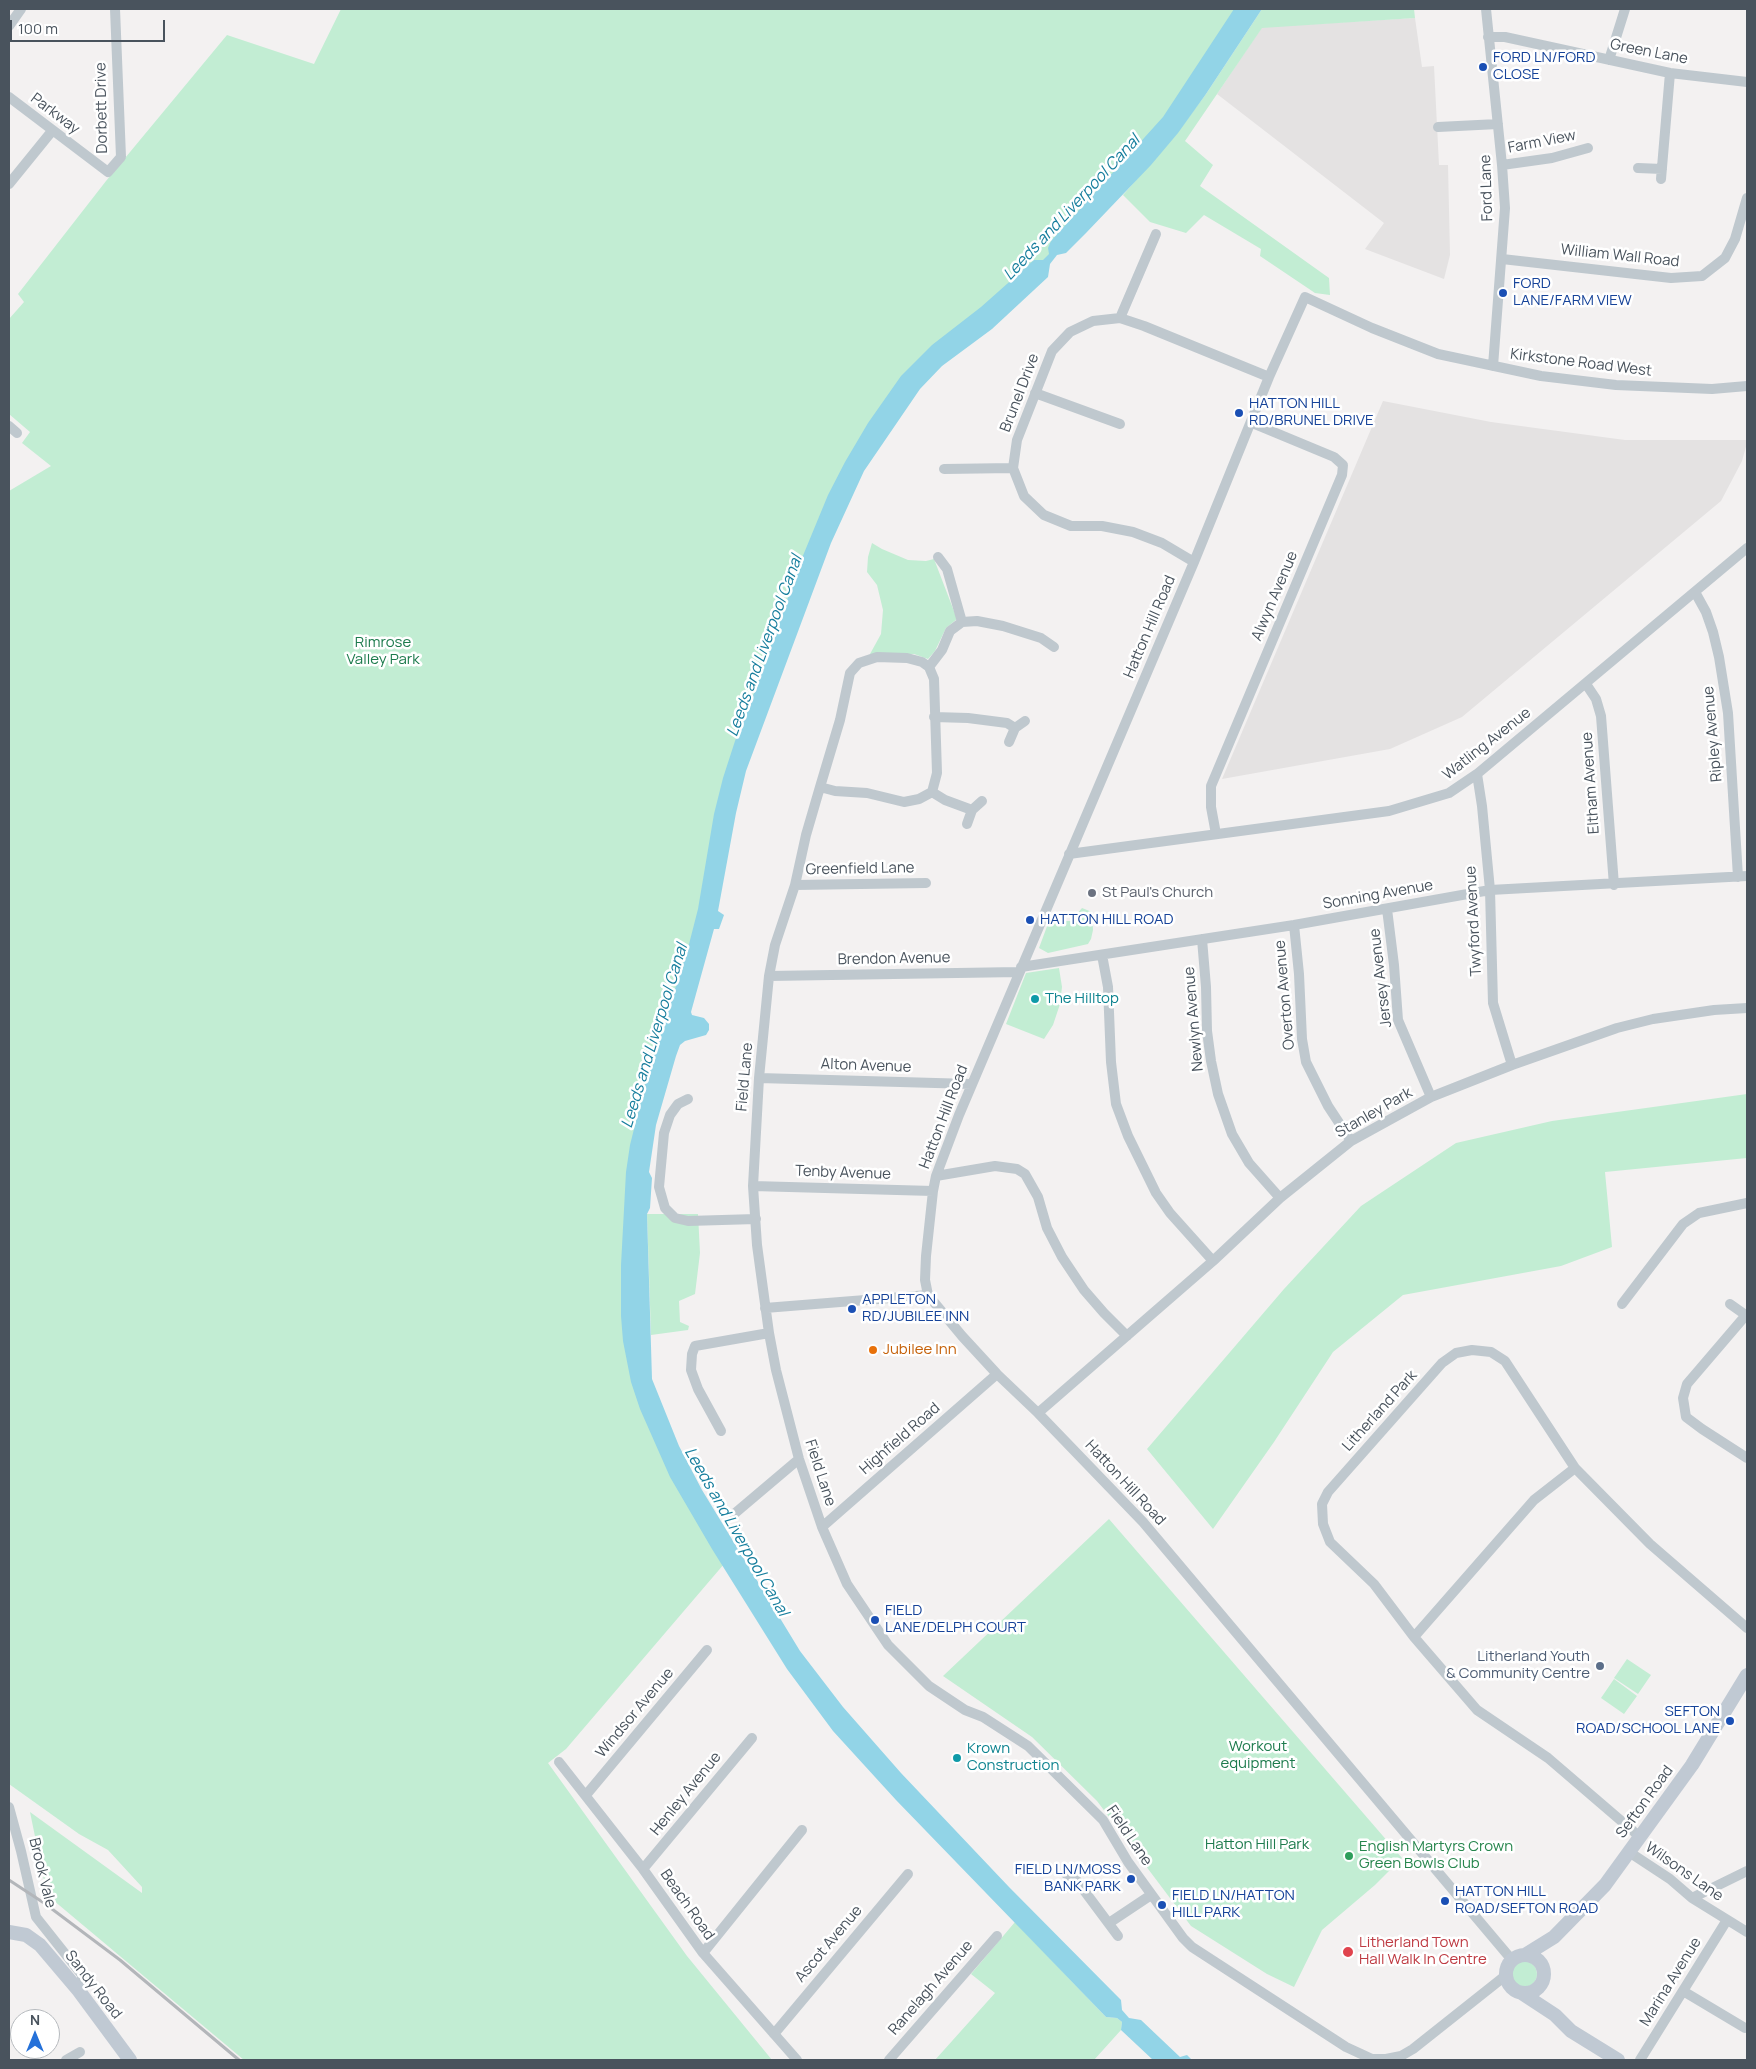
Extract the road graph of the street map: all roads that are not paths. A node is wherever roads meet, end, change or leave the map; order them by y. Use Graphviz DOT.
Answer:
graph roads {
  1 [pos="22,9"];
  2 [pos="115,9"];
  3 [pos="1486,9"];
  4 [pos="1625,9"];
  5 [pos="9,26"];
  6 [pos="1488,37"];
  7 [pos="1609,60"];
  8 [pos="1670,74"];
  9 [pos="1747,82"];
  10 [pos="9,97"];
  11 [pos="1498,124"];
  12 [pos="1438,128"];
  13 [pos="52,131"];
  14 [pos="1588,148"];
  15 [pos="1502,165"];
  16 [pos="1638,168"];
  17 [pos="108,172"];
  18 [pos="9,184"];
  19 [pos="1747,198"];
  20 [pos="1156,234"];
  21 [pos="1502,259"];
  22 [pos="1305,298"];
  23 [pos="1120,318"];
  24 [pos="1493,366"];
  25 [pos="1269,377"];
  26 [pos="1747,386"];
  27 [pos="1035,393"];
  28 [pos="1252,423"];
  29 [pos="1120,424"];
  30 [pos="1014,468"];
  31 [pos="944,469"];
  32 [pos="1747,548"];
  33 [pos="938,557"];
  34 [pos="1194,562"];
  35 [pos="1695,592"];
  36 [pos="962,622"];
  37 [pos="1054,647"];
  38 [pos="929,667"];
  39 [pos="1586,684"];
  40 [pos="934,717"];
  41 [pos="1025,721"];
  42 [pos="1015,728"];
  43 [pos="1009,742"];
  44 [pos="1477,774"];
  45 [pos="820,787"];
  46 [pos="932,792"];
  47 [pos="982,801"];
  48 [pos="972,810"];
  49 [pos="967,824"];
  50 [pos="1216,834"];
  51 [pos="1069,854"];
  52 [pos="1742,876"];
  53 [pos="926,883"];
  54 [pos="795,885"];
  55 [pos="1614,885"];
  56 [pos="1490,890"];
  57 [pos="1387,909"];
  58 [pos="1294,925"];
  59 [pos="1202,939"];
  60 [pos="1102,956"];
  61 [pos="1020,970"];
  62 [pos="770,976"];
  63 [pos="1747,1008"];
  64 [pos="1512,1065"];
  65 [pos="759,1078"];
  66 [pos="972,1084"];
  67 [pos="1431,1097"];
  68 [pos="688,1099"];
  69 [pos="1351,1141"];
  70 [pos="936,1176"];
  71 [pos="753,1186"];
  72 [pos="933,1191"];
  73 [pos="1280,1198"];
  74 [pos="1747,1203"];
  75 [pos="756,1219"];
  76 [pos="1213,1261"];
  77 [pos="928,1295"];
  78 [pos="1622,1304"];
  79 [pos="1730,1304"];
  80 [pos="765,1308"];
  81 [pos="1746,1315"];
  82 [pos="769,1333"];
  83 [pos="1127,1336"];
  84 [pos="998,1374"];
  85 [pos="1038,1413"];
  86 [pos="721,1431"];
  87 [pos="1747,1458"];
  88 [pos="799,1460"];
  89 [pos="1575,1468"];
  90 [pos="734,1514"];
  91 [pos="822,1527"];
  92 [pos="1747,1628"];
  93 [pos="1414,1637"];
  94 [pos="706,1650"];
  95 [pos="1747,1675"];
  96 [pos="752,1738"];
  97 [pos="559,1762"];
  98 [pos="586,1795"];
  99 [pos="9,1807"];
  100 [pos="802,1830"];
  101 [pos="1640,1837"];
  102 [pos="1629,1852"];
  103 [pos="643,1869"];
  104 [pos="1747,1871"];
  105 [pos="908,1874"];
  106 [pos="1066,1874"];
  107 [pos="1151,1895"];
  108 [pos="1692,1898"];
  109 [pos="1727,1920"];
  110 [pos="1109,1923"];
  111 [pos="9,1932"];
  112 [pos="1747,1932"];
  113 [pos="997,1936"];
  114 [pos="1118,1936"];
  115 [pos="1554,1937"];
  116 [pos="703,1953"];
  117 [pos="1518,1957"];
  118 [pos="1542,1965"];
  119 [pos="1505,1976"];
  120 [pos="1541,1984"];
  121 [pos="79,1991"];
  122 [pos="1683,1991"];
  123 [pos="1524,1994"];
  124 [pos="1555,2015"];
  125 [pos="1745,2028"];
  126 [pos="774,2034"];
  127 [pos="80,2052"];
  128 [pos="1409,2056"];
  129 [pos="66,2060"];
  130 [pos="130,2060"];
  131 [pos="797,2060"];
  132 [pos="889,2060"];
  133 [pos="1372,2060"];
  134 [pos="1618,2060"];
  135 [pos="1640,2060"];
  1 -- 5 [label="street"];
  2 -- 17 [label="street, Dorbett Drive"];
  3 -- 6 [label="street, Ford Lane"];
  4 -- 7 [label="street"];
  6 -- 7 [label="street, Green Lane"];
  6 -- 11 [label="street, Ford Lane"];
  7 -- 8 [label="street, Green Lane"];
  8 -- 9 [label="street, Green Lane"];
  8 -- 16 [label="street"];
  10 -- 13 [label="street, Parkway"];
  11 -- 12 [label="street"];
  11 -- 15 [label="street, Ford Lane"];
  13 -- 17 [label="street, Parkway"];
  13 -- 18 [label="street"];
  14 -- 15 [label="street, Farm View"];
  15 -- 21 [label="street, Ford Lane"];
  19 -- 21 [label="street, William Wall Road"];
  20 -- 23 [label="street"];
  21 -- 24 [label="street, Ford Lane"];
  22 -- 24 [label="street, Kirkstone Road West"];
  22 -- 25 [label="street, Hatton Hill Road"];
  23 -- 25 [label="street, Brunel Drive"];
  23 -- 27 [label="street, Brunel Drive"];
  24 -- 26 [label="street, Kirkstone Road West"];
  25 -- 28 [label="street, Hatton Hill Road"];
  27 -- 29 [label="street"];
  27 -- 30 [label="street, Brunel Drive"];
  28 -- 34 [label="street, Hatton Hill Road"];
  28 -- 50 [label="street, Alwyn Avenue"];
  30 -- 31 [label="street"];
  30 -- 34 [label="street, Brunel Drive"];
  32 -- 35 [label="street, Watling Avenue"];
  33 -- 36 [label="street"];
  34 -- 51 [label="street, Hatton Hill Road"];
  35 -- 39 [label="street, Watling Avenue"];
  35 -- 52 [label="street, Ripley Avenue"];
  36 -- 37 [label="street"];
  36 -- 38 [label="street"];
  38 -- 40 [label="street"];
  38 -- 45 [label="street, Field Lane"];
  39 -- 44 [label="street, Watling Avenue"];
  39 -- 55 [label="street, Eltham Avenue"];
  40 -- 42 [label="street"];
  40 -- 46 [label="street"];
  41 -- 42 [label="street"];
  42 -- 43 [label="street"];
  44 -- 50 [label="street, Watling Avenue"];
  44 -- 56 [label="street, Twyford Avenue"];
  45 -- 46 [label="street"];
  45 -- 54 [label="street, Field Lane"];
  46 -- 48 [label="street"];
  47 -- 48 [label="street"];
  48 -- 49 [label="street"];
  50 -- 51 [label="street, Watling Avenue"];
  51 -- 61 [label="street, Hatton Hill Road"];
  52 -- 55 [label="street, Sonning Avenue"];
  53 -- 54 [label="street, Greenfield Lane"];
  54 -- 62 [label="street, Field Lane"];
  55 -- 56 [label="street, Sonning Avenue"];
  56 -- 57 [label="street, Sonning Avenue"];
  56 -- 64 [label="street, Twyford Avenue"];
  57 -- 58 [label="street, Sonning Avenue"];
  57 -- 67 [label="street, Jersey Avenue"];
  58 -- 59 [label="street, Sonning Avenue"];
  58 -- 69 [label="street, Overton Avenue"];
  59 -- 60 [label="street, Sonning Avenue"];
  59 -- 73 [label="street, Newlyn Avenue"];
  60 -- 61 [label="street, Sonning Avenue"];
  60 -- 76 [label="street"];
  61 -- 62 [label="street, Brendon Avenue"];
  61 -- 66 [label="street, Hatton Hill Road"];
  62 -- 65 [label="street, Field Lane"];
  63 -- 64 [label="street, Stanley Park"];
  64 -- 67 [label="street, Stanley Park"];
  65 -- 66 [label="street, Alton Avenue"];
  65 -- 71 [label="street, Field Lane"];
  66 -- 70 [label="street, Hatton Hill Road"];
  67 -- 69 [label="street, Stanley Park"];
  68 -- 75 [label="street"];
  69 -- 73 [label="street, Stanley Park"];
  70 -- 72 [label="street, Hatton Hill Road"];
  70 -- 83 [label="street"];
  71 -- 72 [label="street, Tenby Avenue"];
  71 -- 75 [label="street, Field Lane"];
  72 -- 77 [label="street, Hatton Hill Road"];
  73 -- 76 [label="street, Stanley Park"];
  74 -- 78 [label="street"];
  75 -- 80 [label="street, Field Lane"];
  76 -- 83 [label="street, Stanley Park"];
  77 -- 80 [label="street"];
  77 -- 84 [label="street, Hatton Hill Road"];
  79 -- 81 [label="street"];
  80 -- 82 [label="street, Field Lane"];
  81 -- 87 [label="street"];
  82 -- 86 [label="street"];
  82 -- 88 [label="street, Field Lane"];
  83 -- 85 [label="street, Stanley Park"];
  84 -- 85 [label="street, Hatton Hill Road"];
  84 -- 91 [label="street, Highfield Road"];
  85 -- 117 [label="street, Hatton Hill Road"];
  88 -- 90 [label="street"];
  88 -- 91 [label="street, Field Lane"];
  89 -- 92 [label="street, Litherland Park"];
  89 -- 93 [label="street"];
  89 -- 93 [label="street, Litherland Park"];
  91 -- 107 [label="street, Field Lane"];
  93 -- 101 [label="street, Litherland Park"];
  94 -- 98 [label="street, Windsor Avenue"];
  95 -- 101 [label="main road, Sefton Road"];
  96 -- 103 [label="street, Henley Avenue"];
  97 -- 98 [label="street, Beach Road"];
  98 -- 103 [label="street, Beach Road"];
  99 -- 121 [label="street, Brook Vale"];
  100 -- 116 [label="street"];
  101 -- 102 [label="main road, Sefton Road"];
  102 -- 108 [label="street, Wilsons Lane"];
  102 -- 115 [label="main road, Sefton Road"];
  103 -- 116 [label="street, Beach Road"];
  104 -- 108 [label="street"];
  105 -- 126 [label="street, Ascot Avenue"];
  106 -- 110 [label="street"];
  107 -- 110 [label="street"];
  107 -- 133 [label="street, Field Lane"];
  108 -- 109 [label="street, Wilsons Lane"];
  109 -- 112 [label="street, Wilsons Lane"];
  109 -- 122 [label="street, Marina Avenue"];
  110 -- 114 [label="street"];
  111 -- 121 [label="main road, Sandy Road"];
  113 -- 132 [label="street, Ranelagh Avenue"];
  115 -- 117 [label="main road"];
  115 -- 118 [label="main road"];
  116 -- 126 [label="street, Beach Road"];
  117 -- 118 [label="main road"];
  117 -- 119 [label="main road"];
  118 -- 120 [label="main road"];
  119 -- 123 [label="main road"];
  119 -- 128 [label="street"];
  120 -- 123 [label="main road"];
  120 -- 124 [label="main road"];
  121 -- 130 [label="main road, Sandy Road"];
  122 -- 125 [label="street"];
  122 -- 135 [label="street, Marina Avenue"];
  123 -- 124 [label="main road"];
  124 -- 134 [label="main road"];
  126 -- 131 [label="street, Beach Road"];
  127 -- 129 [label="street"];
  128 -- 133 [label="street"];
}
